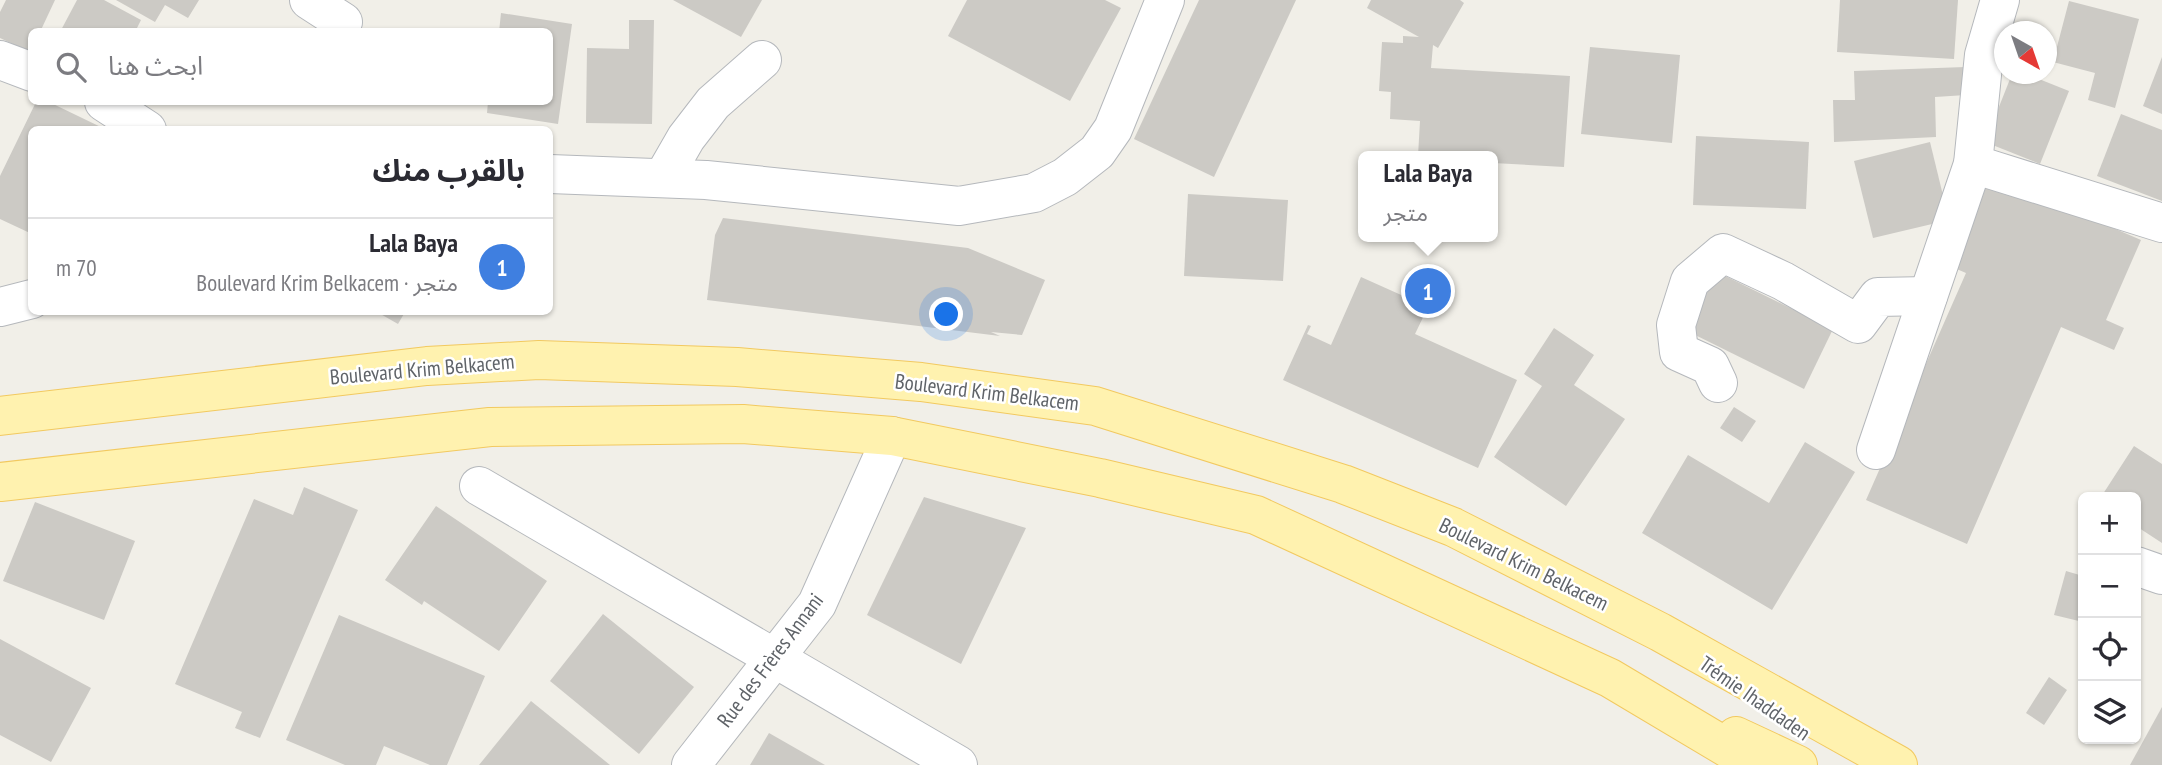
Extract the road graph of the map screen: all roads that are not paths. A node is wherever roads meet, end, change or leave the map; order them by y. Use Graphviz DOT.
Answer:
graph roads {
  1 [pos="309,0"];
  2 [pos="1165,0"];
  3 [pos="2000,0"];
  4 [pos="343,22"];
  5 [pos="0,60"];
  6 [pos="762,60"];
  7 [pos="28,70"];
  8 [pos="109,105"];
  9 [pos="141,126"];
  10 [pos="1973,164"];
  11 [pos="553,174"];
  12 [pos="663,178"];
  13 [pos="2162,223"];
  14 [pos="1928,296"];
  15 [pos="28,300"];
  16 [pos="0,307"];
  17 [pos="1718,383"];
  18 [pos="0,416"];
  19 [pos="892,436"];
  20 [pos="1876,450"];
  21 [pos="0,482"];
  22 [pos="479,485"];
  23 [pos="2141,568"];
  24 [pos="2162,575"];
  25 [pos="1660,632"];
  26 [pos="776,658"];
  27 [pos="1610,678"];
  28 [pos="704,761"];
  29 [pos="958,765"];
  30 [pos="1756,765"];
  31 [pos="1798,765"];
  32 [pos="1851,765"];
  33 [pos="1898,765"];
  1 -- 4 [label="street"];
  2 -- 12 [label="street"];
  3 -- 10 [label="street"];
  5 -- 7 [label="street"];
  6 -- 12 [label="street"];
  8 -- 9 [label="street"];
  10 -- 13 [label="street"];
  10 -- 14 [label="street"];
  11 -- 12 [label="street"];
  14 -- 17 [label="street"];
  14 -- 20 [label="street"];
  15 -- 16 [label="street"];
  18 -- 25 [label="main road, Boulevard Krim Belkacem"];
  19 -- 21 [label="main road"];
  19 -- 26 [label="street, Rue des Frères Annani"];
  19 -- 27 [label="main road"];
  22 -- 26 [label="street"];
  23 -- 24 [label="street"];
  25 -- 32 [label="main road, Trémie Ihaddaden"];
  25 -- 33 [label="main road, Boulevard Krim Belkacem"];
  26 -- 28 [label="street, Rue des Frères Annani"];
  26 -- 29 [label="street"];
  27 -- 30 [label="main road"];
  27 -- 31 [label="main road, Trémie Ihaddaden"];
}
